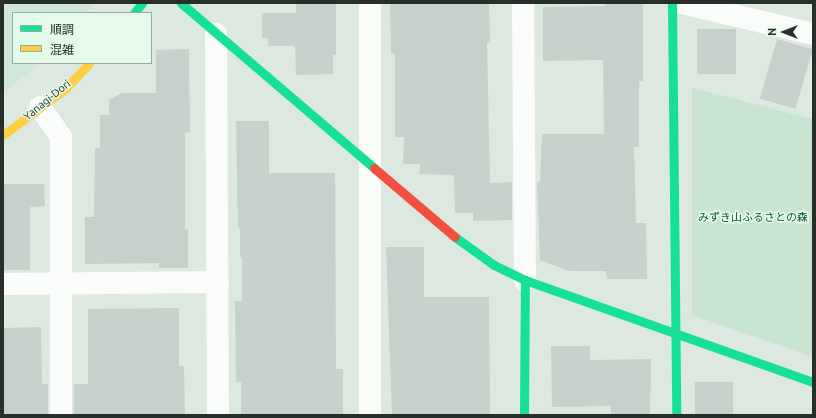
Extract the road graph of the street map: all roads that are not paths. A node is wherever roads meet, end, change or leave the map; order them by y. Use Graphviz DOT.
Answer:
graph roads {
  1 [pos="142,3"];
  2 [pos="181,3"];
  3 [pos="370,3"];
  4 [pos="523,3"];
  5 [pos="672,3"];
  6 [pos="682,3"];
  7 [pos="135,12"];
  8 [pos="216,34"];
  9 [pos="813,34"];
  10 [pos="88,64"];
  11 [pos="40,107"];
  12 [pos="3,135"];
  13 [pos="370,166"];
  14 [pos="525,280"];
  15 [pos="218,282"];
  16 [pos="3,284"];
  17 [pos="61,284"];
  18 [pos="675,333"];
  19 [pos="813,382"];
  20 [pos="61,415"];
  21 [pos="218,415"];
  22 [pos="370,415"];
  23 [pos="524,415"];
  24 [pos="676,415"];
  1 -- 7 [label="street"];
  2 -- 8 [label="street"];
  3 -- 13 [label="street"];
  4 -- 14 [label="street"];
  5 -- 18 [label="street"];
  6 -- 9 [label="street"];
  8 -- 13 [label="street"];
  8 -- 15 [label="street"];
  10 -- 11 [label="street, Yanagi-Dori"];
  11 -- 12 [label="street, Yanagi-Dori"];
  11 -- 17 [label="street"];
  13 -- 14 [label="street"];
  13 -- 22 [label="street"];
  14 -- 18 [label="street"];
  14 -- 23 [label="street"];
  15 -- 17 [label="street"];
  15 -- 21 [label="street"];
  16 -- 17 [label="street"];
  17 -- 20 [label="street"];
  18 -- 19 [label="street"];
  18 -- 24 [label="street"];
}
